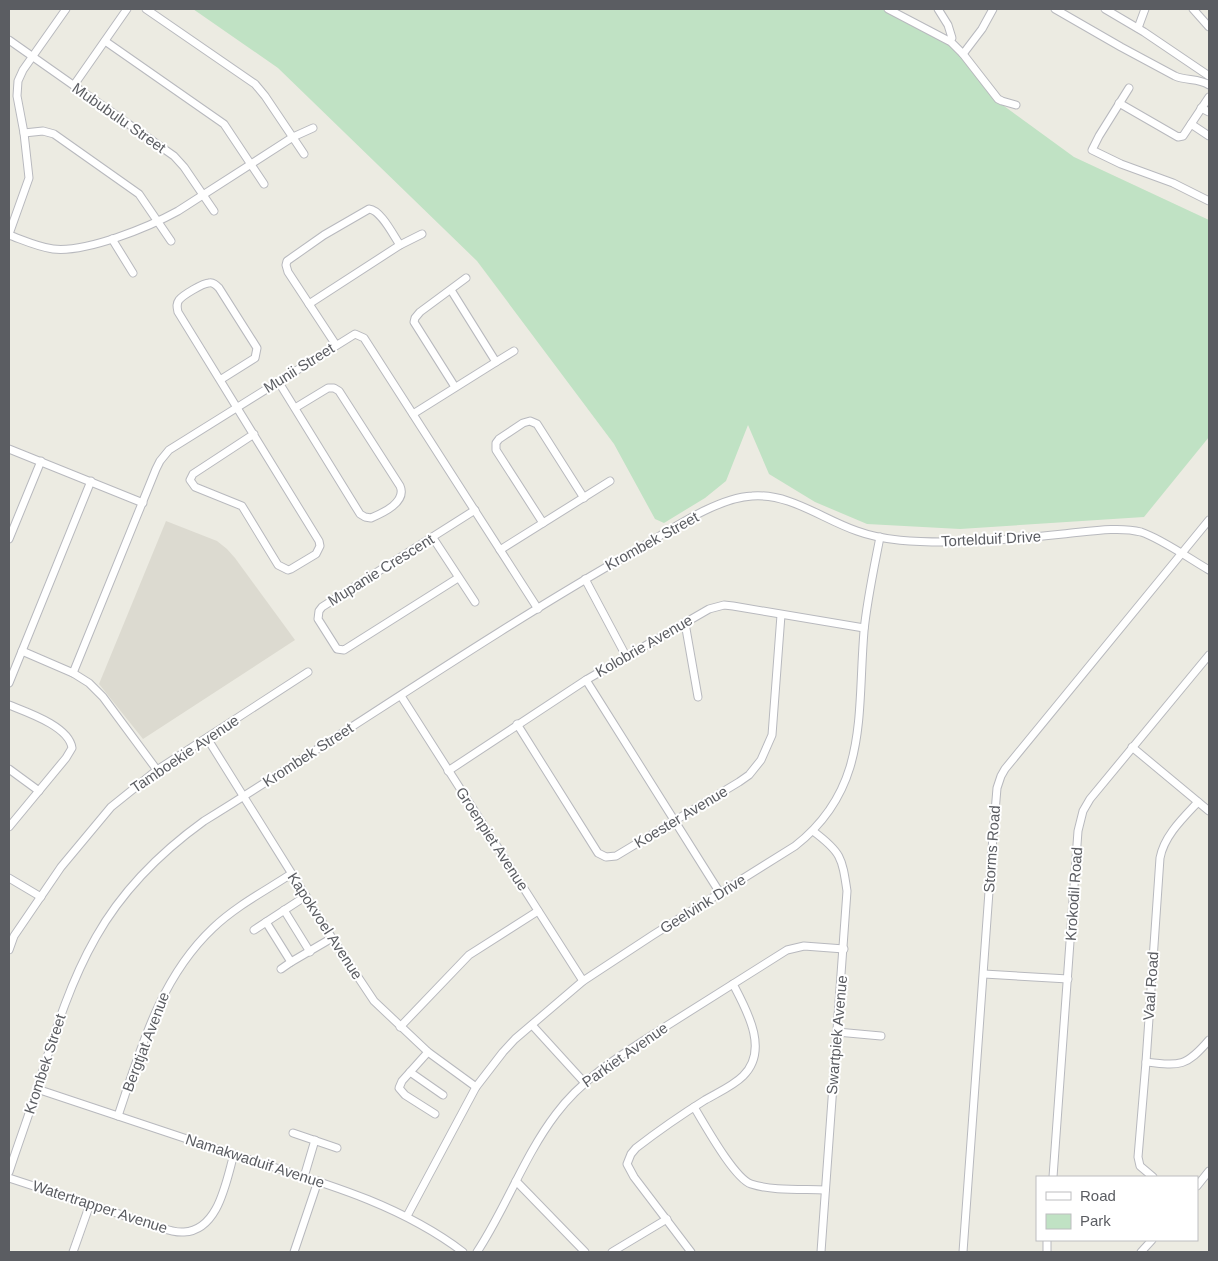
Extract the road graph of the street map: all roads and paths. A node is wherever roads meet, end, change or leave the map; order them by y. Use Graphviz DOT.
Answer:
graph roads {
  1 [pos="66,9"];
  2 [pos="127,9"];
  3 [pos="146,9"];
  4 [pos="888,9"];
  5 [pos="938,9"];
  6 [pos="993,9"];
  7 [pos="1055,9"];
  8 [pos="1070,9"];
  9 [pos="1105,9"];
  10 [pos="1145,9"];
  11 [pos="1193,9"];
  12 [pos="1065,16"];
  13 [pos="1209,27"];
  14 [pos="1138,28"];
  15 [pos="9,40"];
  16 [pos="105,41"];
  17 [pos="950,41"];
  18 [pos="963,54"];
  19 [pos="32,56"];
  20 [pos="1209,76"];
  21 [pos="74,85"];
  22 [pos="1209,85"];
  23 [pos="1129,88"];
  24 [pos="1209,97"];
  25 [pos="1119,103"];
  26 [pos="1016,105"];
  27 [pos="1201,108"];
  28 [pos="1209,112"];
  29 [pos="1191,124"];
  30 [pos="313,128"];
  31 [pos="24,133"];
  32 [pos="1209,136"];
  33 [pos="293,137"];
  34 [pos="304,154"];
  35 [pos="251,164"];
  36 [pos="264,184"];
  37 [pos="202,195"];
  38 [pos="1209,201"];
  39 [pos="214,211"];
  40 [pos="158,221"];
  41 [pos="9,234"];
  42 [pos="422,234"];
  43 [pos="112,239"];
  44 [pos="171,241"];
  45 [pos="400,245"];
  46 [pos="133,273"];
  47 [pos="466,278"];
  48 [pos="451,290"];
  49 [pos="309,304"];
  50 [pos="336,345"];
  51 [pos="514,351"];
  52 [pos="494,358"];
  53 [pos="220,380"];
  54 [pos="278,381"];
  55 [pos="455,387"];
  56 [pos="237,406"];
  57 [pos="295,408"];
  58 [pos="412,414"];
  59 [pos="254,434"];
  60 [pos="9,449"];
  61 [pos="40,461"];
  62 [pos="91,482"];
  63 [pos="610,482"];
  64 [pos="770,497"];
  65 [pos="584,498"];
  66 [pos="143,503"];
  67 [pos="475,510"];
  68 [pos="1209,520"];
  69 [pos="543,523"];
  70 [pos="880,537"];
  71 [pos="433,538"];
  72 [pos="9,539"];
  73 [pos="500,550"];
  74 [pos="1182,554"];
  75 [pos="1209,570"];
  76 [pos="458,578"];
  77 [pos="585,579"];
  78 [pos="475,602"];
  79 [pos="538,609"];
  80 [pos="781,615"];
  81 [pos="685,623"];
  82 [pos="864,628"];
  83 [pos="22,651"];
  84 [pos="1209,655"];
  85 [pos="626,656"];
  86 [pos="308,672"];
  87 [pos="73,673"];
  88 [pos="586,680"];
  89 [pos="9,684"];
  90 [pos="401,696"];
  91 [pos="698,698"];
  92 [pos="9,705"];
  93 [pos="517,724"];
  94 [pos="207,738"];
  95 [pos="1132,746"];
  96 [pos="9,769"];
  97 [pos="157,770"];
  98 [pos="448,770"];
  99 [pos="39,791"];
  100 [pos="244,796"];
  101 [pos="1198,802"];
  102 [pos="1209,811"];
  103 [pos="676,822"];
  104 [pos="9,827"];
  105 [pos="813,831"];
  106 [pos="292,874"];
  107 [pos="9,878"];
  108 [pos="720,893"];
  109 [pos="306,896"];
  110 [pos="41,897"];
  111 [pos="284,910"];
  112 [pos="538,911"];
  113 [pos="266,922"];
  114 [pos="254,930"];
  115 [pos="332,938"];
  116 [pos="844,948"];
  117 [pos="9,950"];
  118 [pos="310,952"];
  119 [pos="291,962"];
  120 [pos="281,969"];
  121 [pos="984,974"];
  122 [pos="1068,980"];
  123 [pos="584,981"];
  124 [pos="732,984"];
  125 [pos="532,1025"];
  126 [pos="400,1027"];
  127 [pos="837,1032"];
  128 [pos="881,1036"];
  129 [pos="1209,1040"];
  130 [pos="428,1052"];
  131 [pos="1146,1062"];
  132 [pos="410,1072"];
  133 [pos="584,1082"];
  134 [pos="476,1087"];
  135 [pos="37,1089"];
  136 [pos="443,1095"];
  137 [pos="694,1107"];
  138 [pos="435,1114"];
  139 [pos="118,1116"];
  140 [pos="293,1133"];
  141 [pos="316,1140"];
  142 [pos="337,1148"];
  143 [pos="234,1154"];
  144 [pos="1209,1171"];
  145 [pos="9,1172"];
  146 [pos="1053,1176"];
  147 [pos="1152,1176"];
  148 [pos="304,1177"];
  149 [pos="9,1178"];
  150 [pos="516,1180"];
  151 [pos="318,1181"];
  152 [pos="1198,1185"];
  153 [pos="825,1190"];
  154 [pos="90,1204"];
  155 [pos="407,1216"];
  156 [pos="667,1219"];
  157 [pos="1151,1241"];
  158 [pos="73,1252"];
  159 [pos="294,1252"];
  160 [pos="463,1252"];
  161 [pos="477,1252"];
  162 [pos="585,1252"];
  163 [pos="612,1252"];
  164 [pos="691,1252"];
  165 [pos="821,1252"];
  166 [pos="963,1252"];
  167 [pos="1142,1252"];
  1 -- 19 [label="street"];
  2 -- 16 [label="street"];
  3 -- 33 [label="street"];
  4 -- 17 [label="street"];
  5 -- 17 [label="street"];
  6 -- 18 [label="street"];
  7 -- 12 [label="street"];
  8 -- 12 [label="street"];
  9 -- 14 [label="street"];
  10 -- 14 [label="street"];
  11 -- 13 [label="street"];
  12 -- 22 [label="street"];
  14 -- 20 [label="street"];
  15 -- 19 [label="street, Mububulu Street"];
  16 -- 21 [label="street"];
  16 -- 35 [label="street"];
  17 -- 18 [label="street"];
  18 -- 26 [label="street"];
  19 -- 21 [label="street, Mububulu Street"];
  19 -- 31 [label="street"];
  21 -- 37 [label="street, Mububulu Street"];
  23 -- 25 [label="street"];
  24 -- 27 [label="street"];
  25 -- 29 [label="street"];
  25 -- 38 [label="street"];
  27 -- 28 [label="street"];
  27 -- 29 [label="street"];
  29 -- 32 [label="street"];
  30 -- 33 [label="street"];
  31 -- 40 [label="street"];
  31 -- 41 [label="street"];
  33 -- 34 [label="street"];
  33 -- 35 [label="street"];
  35 -- 36 [label="street"];
  35 -- 37 [label="street"];
  37 -- 39 [label="street, Mububulu Street"];
  37 -- 40 [label="street"];
  40 -- 43 [label="street"];
  40 -- 44 [label="street"];
  41 -- 43 [label="street"];
  42 -- 45 [label="street"];
  43 -- 46 [label="street"];
  45 -- 49 [label="street"];
  45 -- 49 [label="street"];
  47 -- 48 [label="street"];
  48 -- 52 [label="street"];
  48 -- 55 [label="street"];
  49 -- 50 [label="street"];
  50 -- 54 [label="street, Munii Street"];
  50 -- 58 [label="street, Munii Street"];
  51 -- 52 [label="street"];
  52 -- 55 [label="street"];
  53 -- 53 [label="street"];
  53 -- 56 [label="street"];
  54 -- 56 [label="street, Munii Street"];
  54 -- 57 [label="street"];
  55 -- 58 [label="street"];
  56 -- 59 [label="street"];
  56 -- 66 [label="street, Munii Street"];
  57 -- 57 [label="street"];
  58 -- 67 [label="street, Munii Street"];
  59 -- 59 [label="street"];
  60 -- 61 [label="street"];
  61 -- 62 [label="street"];
  61 -- 72 [label="street"];
  62 -- 66 [label="street"];
  62 -- 83 [label="street"];
  63 -- 65 [label="street"];
  64 -- 70 [label="street, Tortelduif Drive"];
  64 -- 77 [label="street, Krombek Street"];
  65 -- 69 [label="street"];
  65 -- 69 [label="street"];
  66 -- 87 [label="street, Munii Street"];
  67 -- 71 [label="street, Mupanie Crescent"];
  67 -- 73 [label="street, Munii Street"];
  68 -- 74 [label="street, Storms Road"];
  69 -- 73 [label="street"];
  70 -- 74 [label="street, Tortelduif Drive"];
  70 -- 82 [label="street, Geelvink Drive"];
  71 -- 76 [label="street"];
  71 -- 76 [label="street, Mupanie Crescent"];
  73 -- 79 [label="street, Munii Street"];
  74 -- 75 [label="street, Tortelduif Drive"];
  74 -- 121 [label="street, Storms Road"];
  76 -- 78 [label="street"];
  77 -- 79 [label="street, Krombek Street"];
  77 -- 85 [label="street"];
  79 -- 90 [label="street, Krombek Street"];
  80 -- 81 [label="street, Kolobrie Avenue"];
  80 -- 82 [label="street, Kolobrie Avenue"];
  80 -- 103 [label="street, Koester Avenue"];
  81 -- 85 [label="street, Kolobrie Avenue"];
  81 -- 91 [label="street"];
  82 -- 105 [label="street, Geelvink Drive"];
  83 -- 87 [label="street"];
  83 -- 89 [label="street"];
  84 -- 95 [label="street, Krokodil Road"];
  85 -- 88 [label="street, Kolobrie Avenue"];
  86 -- 94 [label="street, Tamboekie Avenue"];
  87 -- 97 [label="street"];
  88 -- 93 [label="street, Kolobrie Avenue"];
  88 -- 103 [label="street"];
  90 -- 98 [label="street, Groenpiet Avenue"];
  90 -- 100 [label="street, Krombek Street"];
  92 -- 99 [label="street"];
  93 -- 98 [label="street, Kolobrie Avenue"];
  93 -- 103 [label="street, Koester Avenue"];
  94 -- 97 [label="street, Tamboekie Avenue"];
  94 -- 100 [label="street, Kapokvoel Avenue"];
  95 -- 101 [label="street"];
  95 -- 122 [label="street, Krokodil Road"];
  96 -- 99 [label="street"];
  97 -- 110 [label="street, Tamboekie Avenue"];
  98 -- 112 [label="street, Groenpiet Avenue"];
  99 -- 104 [label="street"];
  100 -- 106 [label="street, Kapokvoel Avenue"];
  100 -- 135 [label="street, Krombek Street"];
  101 -- 102 [label="street"];
  101 -- 131 [label="street, Vaal Road"];
  103 -- 108 [label="street"];
  105 -- 108 [label="street, Geelvink Drive"];
  105 -- 116 [label="street, Swartpiek Avenue"];
  106 -- 109 [label="street, Kapokvoel Avenue"];
  106 -- 139 [label="street, Bergtjat Avenue"];
  107 -- 110 [label="street"];
  108 -- 123 [label="street, Geelvink Drive"];
  109 -- 111 [label="street"];
  109 -- 115 [label="street, Kapokvoel Avenue"];
  110 -- 117 [label="street, Tamboekie Avenue"];
  111 -- 113 [label="street"];
  111 -- 118 [label="street"];
  112 -- 123 [label="street, Groenpiet Avenue"];
  112 -- 126 [label="street"];
  113 -- 114 [label="street"];
  113 -- 119 [label="street"];
  115 -- 118 [label="street"];
  115 -- 126 [label="street, Kapokvoel Avenue"];
  116 -- 124 [label="street, Parkiet Avenue"];
  116 -- 127 [label="street, Swartpiek Avenue"];
  118 -- 119 [label="street"];
  119 -- 120 [label="street"];
  121 -- 122 [label="street"];
  121 -- 166 [label="street, Storms Road"];
  122 -- 146 [label="street, Krokodil Road"];
  123 -- 125 [label="street, Geelvink Drive"];
  124 -- 133 [label="street, Parkiet Avenue"];
  124 -- 137 [label="street"];
  125 -- 133 [label="street"];
  125 -- 134 [label="street, Geelvink Drive"];
  126 -- 130 [label="street, Kapokvoel Avenue"];
  127 -- 128 [label="street"];
  127 -- 153 [label="street, Swartpiek Avenue"];
  129 -- 131 [label="street"];
  130 -- 132 [label="street"];
  130 -- 134 [label="street, Kapokvoel Avenue"];
  131 -- 147 [label="street, Vaal Road"];
  132 -- 136 [label="street"];
  132 -- 138 [label="street"];
  133 -- 150 [label="street, Parkiet Avenue"];
  134 -- 155 [label="street, Geelvink Drive"];
  135 -- 139 [label="street, Namakwaduif Avenue"];
  135 -- 145 [label="street, Krombek Street"];
  137 -- 153 [label="street"];
  137 -- 156 [label="street"];
  139 -- 143 [label="street, Namakwaduif Avenue"];
  140 -- 141 [label="street"];
  141 -- 142 [label="street"];
  141 -- 148 [label="street"];
  143 -- 148 [label="street, Namakwaduif Avenue"];
  143 -- 154 [label="street, Watertrapper Avenue"];
  144 -- 152 [label="street"];
  148 -- 151 [label="street, Namakwaduif Avenue"];
  149 -- 154 [label="street, Watertrapper Avenue"];
  150 -- 161 [label="street, Parkiet Avenue"];
  150 -- 162 [label="street"];
  151 -- 155 [label="street, Namakwaduif Avenue"];
  151 -- 159 [label="street"];
  153 -- 165 [label="street, Swartpiek Avenue"];
  154 -- 158 [label="street"];
  155 -- 160 [label="street, Namakwaduif Avenue"];
  156 -- 163 [label="street"];
  156 -- 164 [label="street"];
  157 -- 167 [label="street"];
}
